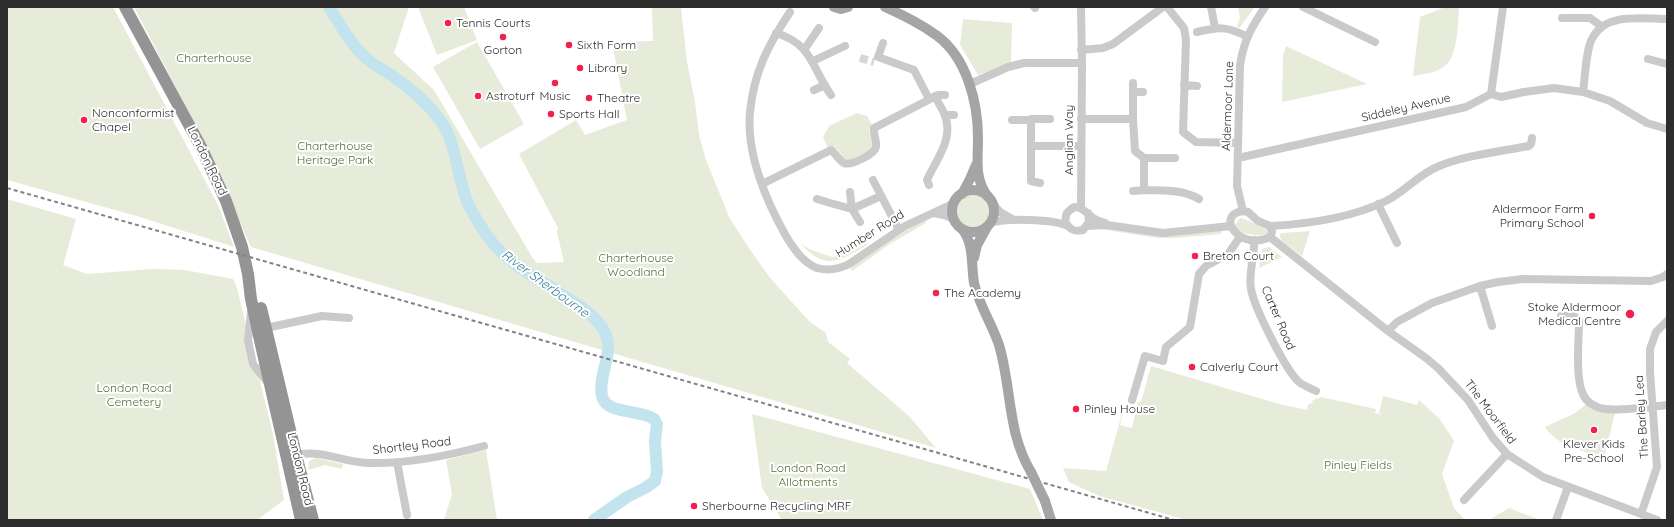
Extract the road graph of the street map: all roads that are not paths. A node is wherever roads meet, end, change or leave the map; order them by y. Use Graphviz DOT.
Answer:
graph roads {
  1 [pos="125,7"];
  2 [pos="834,7"];
  3 [pos="848,7"];
  4 [pos="885,7"];
  5 [pos="1081,7"];
  6 [pos="1163,7"];
  7 [pos="1167,7"];
  8 [pos="1212,7"];
  9 [pos="1265,7"];
  10 [pos="1303,7"];
  11 [pos="1503,7"];
  12 [pos="790,12"];
  13 [pos="1562,18"];
  14 [pos="1667,19"];
  15 [pos="1601,26"];
  16 [pos="820,28"];
  17 [pos="1216,28"];
  18 [pos="1197,32"];
  19 [pos="776,33"];
  20 [pos="1246,36"];
  21 [pos="1375,42"];
  22 [pos="883,43"];
  23 [pos="845,46"];
  24 [pos="804,50"];
  25 [pos="1082,50"];
  26 [pos="1648,59"];
  27 [pos="813,61"];
  28 [pos="1082,63"];
  29 [pos="1667,64"];
  30 [pos="1133,83"];
  31 [pos="970,84"];
  32 [pos="825,85"];
  33 [pos="1184,85"];
  34 [pos="1197,86"];
  35 [pos="814,90"];
  36 [pos="1133,92"];
  37 [pos="1143,92"];
  38 [pos="1584,92"];
  39 [pos="1491,94"];
  40 [pos="831,95"];
  41 [pos="945,95"];
  42 [pos="932,98"];
  43 [pos="1050,119"];
  44 [pos="1081,119"];
  45 [pos="1133,119"];
  46 [pos="1012,120"];
  47 [pos="1031,120"];
  48 [pos="1667,129"];
  49 [pos="1532,138"];
  50 [pos="1238,143"];
  51 [pos="1031,146"];
  52 [pos="1080,146"];
  53 [pos="1144,158"];
  54 [pos="1175,158"];
  55 [pos="1238,158"];
  56 [pos="977,161"];
  57 [pos="873,180"];
  58 [pos="1040,183"];
  59 [pos="762,184"];
  60 [pos="929,186"];
  61 [pos="1144,190"];
  62 [pos="1133,191"];
  63 [pos="850,192"];
  64 [pos="962,194"];
  65 [pos="881,196"];
  66 [pos="1199,199"];
  67 [pos="817,200"];
  68 [pos="990,200"];
  69 [pos="954,202"];
  70 [pos="1378,204"];
  71 [pos="1081,208"];
  72 [pos="852,209"];
  73 [pos="1243,211"];
  74 [pos="933,213"];
  75 [pos="1088,213"];
  76 [pos="1066,214"];
  77 [pos="954,219"];
  78 [pos="1016,220"];
  79 [pos="1046,221"];
  80 [pos="860,222"];
  81 [pos="989,225"];
  82 [pos="1107,225"];
  83 [pos="1068,226"];
  84 [pos="1087,226"];
  85 [pos="1231,226"];
  86 [pos="1270,226"];
  87 [pos="899,230"];
  88 [pos="963,230"];
  89 [pos="1240,237"];
  90 [pos="1270,237"];
  91 [pos="1254,240"];
  92 [pos="1397,243"];
  93 [pos="973,265"];
  94 [pos="1667,274"];
  95 [pos="250,279"];
  96 [pos="1480,286"];
  97 [pos="1560,316"];
  98 [pos="349,318"];
  99 [pos="1667,321"];
  100 [pos="1492,326"];
  101 [pos="266,328"];
  102 [pos="1388,331"];
  103 [pos="1316,391"];
  104 [pos="1132,400"];
  105 [pos="1667,405"];
  106 [pos="1653,406"];
  107 [pos="484,446"];
  108 [pos="296,454"];
  109 [pos="1507,454"];
  110 [pos="397,462"];
  111 [pos="1568,487"];
  112 [pos="1464,500"];
  113 [pos="1641,514"];
  114 [pos="407,515"];
  115 [pos="301,520"];
  116 [pos="313,520"];
  117 [pos="1051,520"];
  118 [pos="1556,520"];
  119 [pos="1657,520"];
  1 -- 95 [label="highway, London Road"];
  2 -- 3 [label="main road"];
  4 -- 31 [label="main road"];
  5 -- 25 [label="street"];
  6 -- 25 [label="street"];
  7 -- 33 [label="street"];
  8 -- 17 [label="street"];
  9 -- 20 [label="street, Aldermoor Lane"];
  10 -- 21 [label="street"];
  11 -- 39 [label="street"];
  12 -- 19 [label="street, Humber Road"];
  13 -- 15 [label="street"];
  14 -- 15 [label="street"];
  15 -- 38 [label="street"];
  16 -- 24 [label="street"];
  17 -- 18 [label="street"];
  17 -- 20 [label="street"];
  19 -- 24 [label="street"];
  19 -- 59 [label="street, Humber Road"];
  20 -- 50 [label="street, Aldermoor Lane"];
  22 -- 42 [label="street"];
  23 -- 27 [label="street"];
  24 -- 27 [label="street"];
  25 -- 28 [label="street"];
  26 -- 29 [label="street"];
  27 -- 32 [label="street"];
  28 -- 31 [label="street"];
  28 -- 44 [label="street, Anglian Way"];
  30 -- 36 [label="street"];
  31 -- 56 [label="main road"];
  32 -- 35 [label="street"];
  32 -- 40 [label="street"];
  33 -- 34 [label="street"];
  33 -- 50 [label="street"];
  36 -- 37 [label="street"];
  36 -- 45 [label="street"];
  38 -- 39 [label="street"];
  38 -- 48 [label="street"];
  39 -- 55 [label="street, Siddeley Avenue"];
  41 -- 42 [label="street"];
  42 -- 59 [label="street"];
  42 -- 60 [label="street"];
  43 -- 47 [label="street"];
  44 -- 45 [label="street"];
  44 -- 52 [label="street, Anglian Way"];
  45 -- 53 [label="street"];
  46 -- 47 [label="street"];
  47 -- 51 [label="street"];
  49 -- 70 [label="street"];
  50 -- 55 [label="street, Aldermoor Lane"];
  51 -- 52 [label="street"];
  51 -- 58 [label="street"];
  52 -- 71 [label="street, Anglian Way"];
  53 -- 54 [label="street"];
  53 -- 61 [label="street"];
  55 -- 73 [label="street, Aldermoor Lane"];
  56 -- 64 [label="main road"];
  56 -- 68 [label="main road"];
  57 -- 65 [label="street"];
  59 -- 87 [label="street, Humber Road"];
  61 -- 62 [label="street"];
  61 -- 66 [label="street"];
  63 -- 72 [label="street"];
  64 -- 68 [label="main road"];
  64 -- 69 [label="main road"];
  65 -- 72 [label="street"];
  65 -- 87 [label="street"];
  67 -- 72 [label="street"];
  68 -- 78 [label="street"];
  68 -- 81 [label="main road"];
  69 -- 74 [label="street, Humber Road"];
  69 -- 77 [label="main road"];
  70 -- 86 [label="street"];
  70 -- 92 [label="street"];
  71 -- 75 [label="street"];
  71 -- 76 [label="street"];
  72 -- 80 [label="street"];
  73 -- 85 [label="street"];
  73 -- 86 [label="street"];
  74 -- 77 [label="street"];
  74 -- 87 [label="street, Humber Road"];
  75 -- 82 [label="street"];
  75 -- 84 [label="street"];
  76 -- 79 [label="street"];
  76 -- 83 [label="street"];
  77 -- 88 [label="main road"];
  78 -- 79 [label="street"];
  78 -- 81 [label="street"];
  79 -- 83 [label="street"];
  81 -- 88 [label="main road"];
  81 -- 93 [label="main road"];
  82 -- 84 [label="street"];
  82 -- 85 [label="street"];
  83 -- 84 [label="street"];
  85 -- 89 [label="street"];
  86 -- 90 [label="street"];
  88 -- 93 [label="main road"];
  89 -- 91 [label="street"];
  89 -- 104 [label="street"];
  90 -- 91 [label="street"];
  90 -- 102 [label="street, The Moorfield"];
  91 -- 103 [label="street, Carter Road"];
  93 -- 117 [label="main road, bridge"];
  94 -- 96 [label="street"];
  95 -- 101 [label="highway, London Road"];
  95 -- 115 [label="highway, London Road"];
  96 -- 100 [label="street"];
  96 -- 102 [label="street"];
  97 -- 106 [label="street"];
  98 -- 101 [label="street"];
  99 -- 106 [label="street, The Barley Lea"];
  101 -- 108 [label="highway, London Road"];
  102 -- 109 [label="street, The Moorfield"];
  105 -- 106 [label="street"];
  106 -- 113 [label="street, The Barley Lea"];
  107 -- 110 [label="street, Shortley Road"];
  108 -- 110 [label="street, Shortley Road"];
  108 -- 116 [label="highway, London Road"];
  109 -- 111 [label="street, The Moorfield"];
  109 -- 112 [label="street"];
  110 -- 114 [label="street"];
  111 -- 113 [label="street, The Moorfield"];
  111 -- 118 [label="street"];
  113 -- 119 [label="street, The Moorfield"];
}
